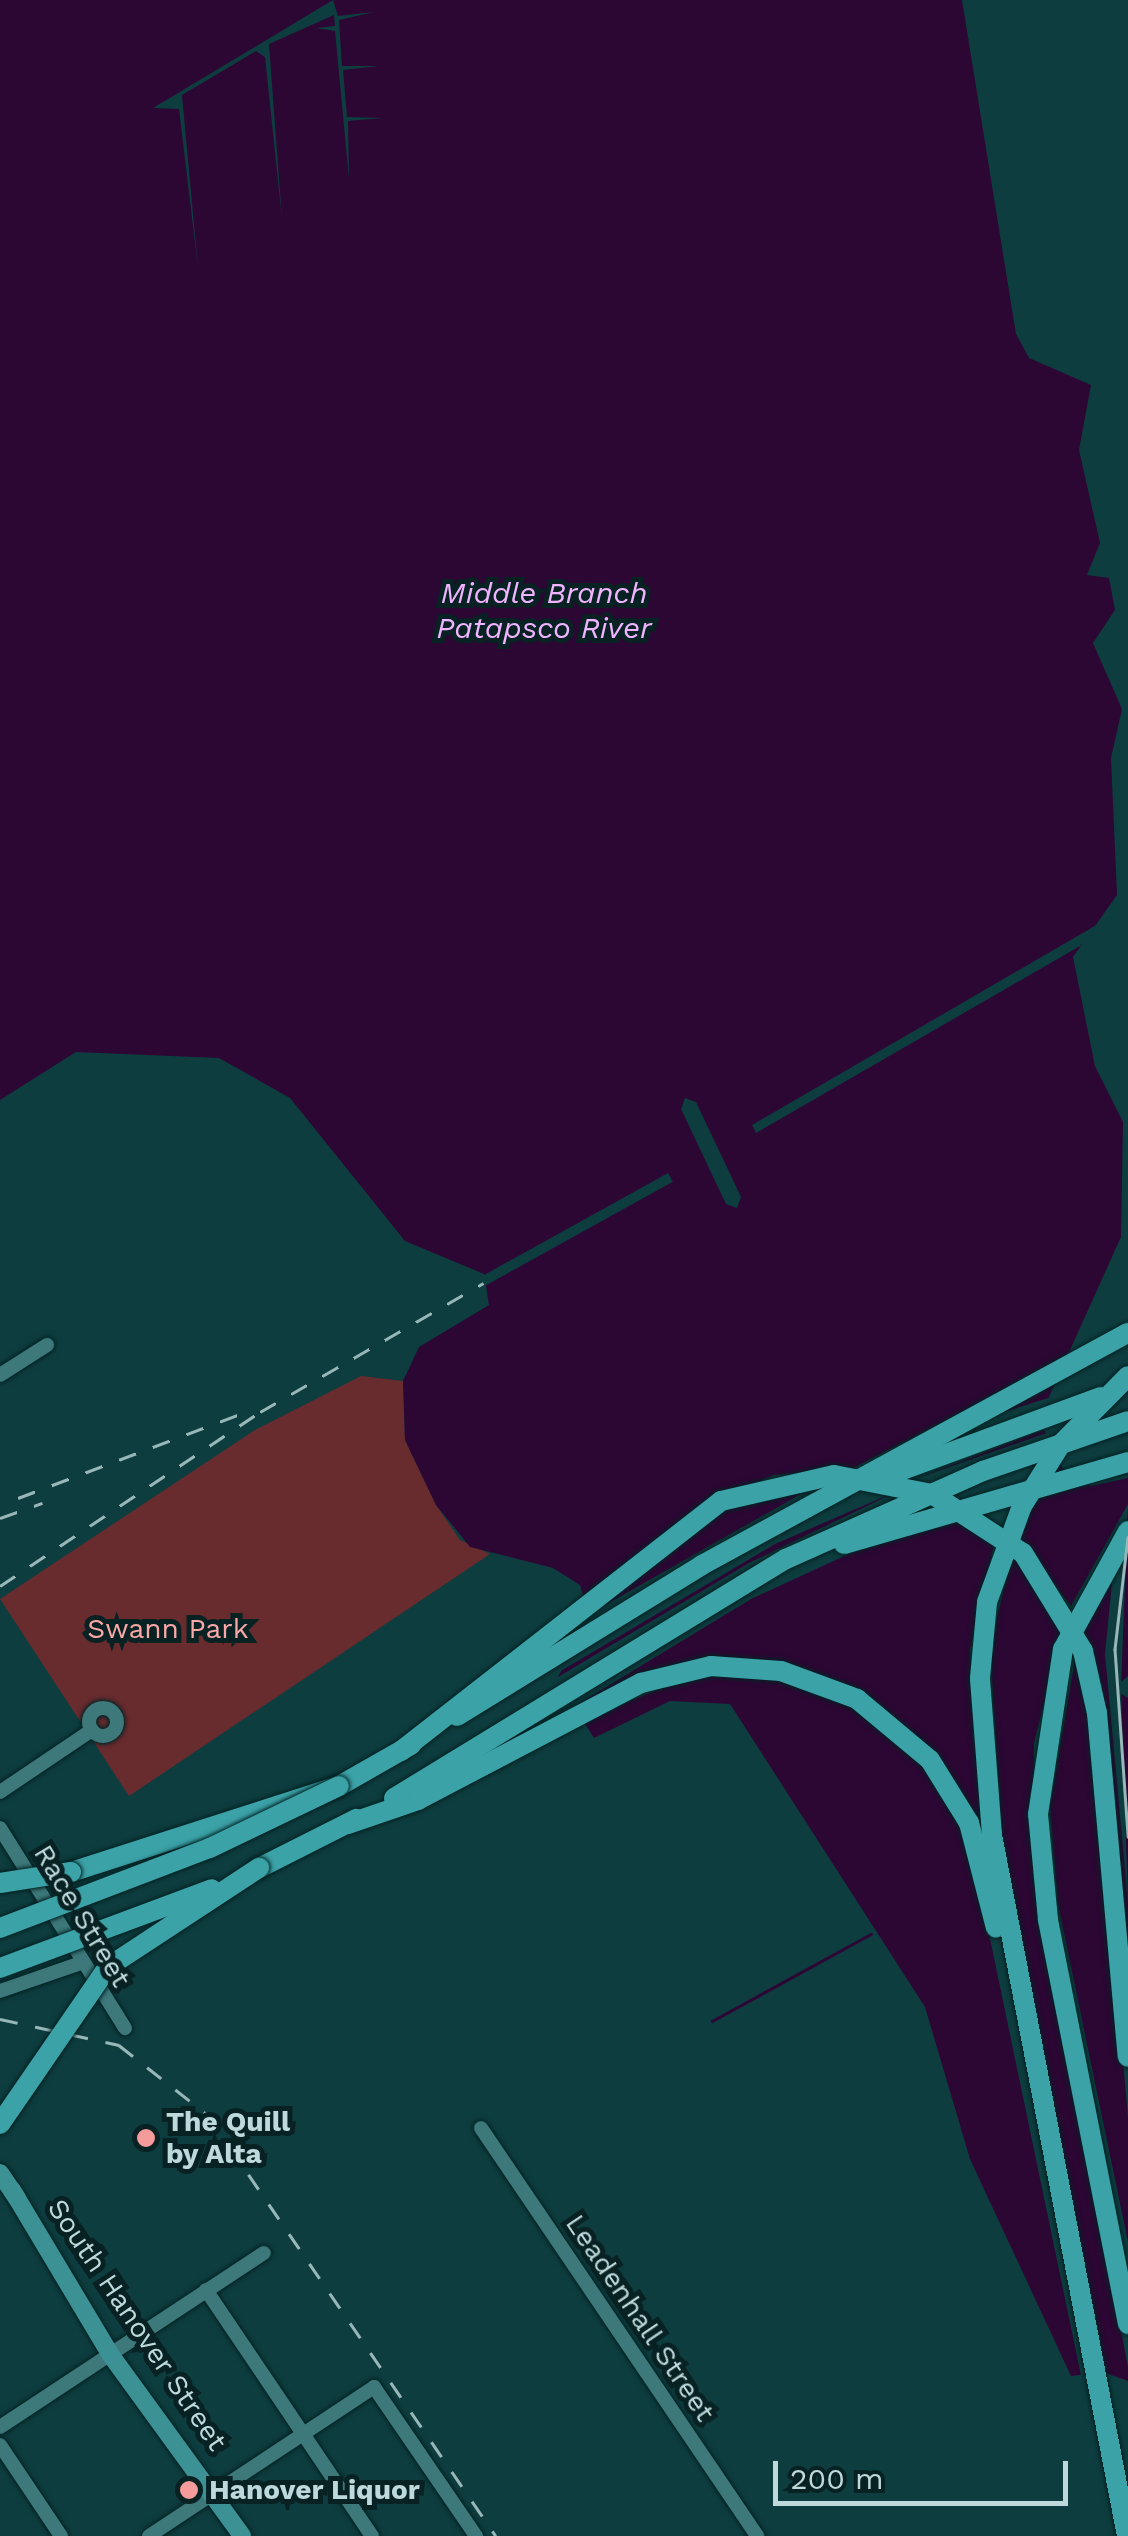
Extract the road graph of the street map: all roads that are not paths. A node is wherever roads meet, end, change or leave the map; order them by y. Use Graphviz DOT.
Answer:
graph roads {
  1 [pos="1128,1333"];
  2 [pos="47,1344"];
  3 [pos="0,1376"];
  4 [pos="1128,1376"];
  5 [pos="1128,1389"];
  6 [pos="1128,1421"];
  7 [pos="1128,1462"];
  8 [pos="764,1531"];
  9 [pos="1128,1532"];
  10 [pos="662,1632"];
  11 [pos="92,1730"];
  12 [pos="401,1751"];
  13 [pos="339,1786"];
  14 [pos="0,1792"];
  15 [pos="348,1824"];
  16 [pos="0,1828"];
  17 [pos="259,1868"];
  18 [pos="0,1883"];
  19 [pos="0,1928"];
  20 [pos="78,1964"];
  21 [pos="0,1968"];
  22 [pos="0,1991"];
  23 [pos="124,2028"];
  24 [pos="1128,2057"];
  25 [pos="0,2124"];
  26 [pos="481,2128"];
  27 [pos="0,2173"];
  28 [pos="6,2194"];
  29 [pos="1060,2196"];
  30 [pos="264,2253"];
  31 [pos="206,2290"];
  32 [pos="1128,2324"];
  33 [pos="115,2351"];
  34 [pos="0,2427"];
  35 [pos="303,2434"];
  36 [pos="0,2445"];
  37 [pos="213,2494"];
  38 [pos="472,2531"];
  39 [pos="62,2536"];
  40 [pos="149,2536"];
  41 [pos="242,2536"];
  42 [pos="372,2536"];
  43 [pos="456,2536"];
  44 [pos="758,2536"];
  45 [pos="1128,2536"];
  1 -- 8 [label="highway"];
  2 -- 3 [label="street"];
  4 -- 29 [label="highway"];
  5 -- 8 [label="highway"];
  6 -- 10 [label="highway"];
  7 -- 10 [label="highway"];
  8 -- 12 [label="highway"];
  9 -- 32 [label="highway"];
  10 -- 15 [label="highway"];
  11 -- 14 [label="street"];
  12 -- 13 [label="highway"];
  12 -- 24 [label="highway"];
  13 -- 18 [label="highway, bridge"];
  13 -- 19 [label="highway, bridge"];
  15 -- 17 [label="highway"];
  15 -- 29 [label="highway"];
  16 -- 20 [label="street, Race Street"];
  17 -- 21 [label="highway, bridge"];
  17 -- 25 [label="highway, bridge"];
  20 -- 22 [label="street"];
  20 -- 23 [label="street, Race Street"];
  26 -- 44 [label="street, Leadenhall Street"];
  27 -- 28 [label="main road, South Hanover Street"];
  28 -- 33 [label="main road, South Hanover Street"];
  29 -- 45 [label="highway"];
  30 -- 31 [label="street"];
  31 -- 33 [label="street"];
  31 -- 35 [label="street"];
  33 -- 34 [label="street"];
  33 -- 37 [label="main road, South Hanover Street"];
  35 -- 37 [label="street"];
  35 -- 38 [label="street"];
  35 -- 42 [label="street"];
  36 -- 39 [label="street"];
  37 -- 40 [label="street"];
  37 -- 41 [label="main road, South Hanover Street"];
  38 -- 43 [label="street"];
}
